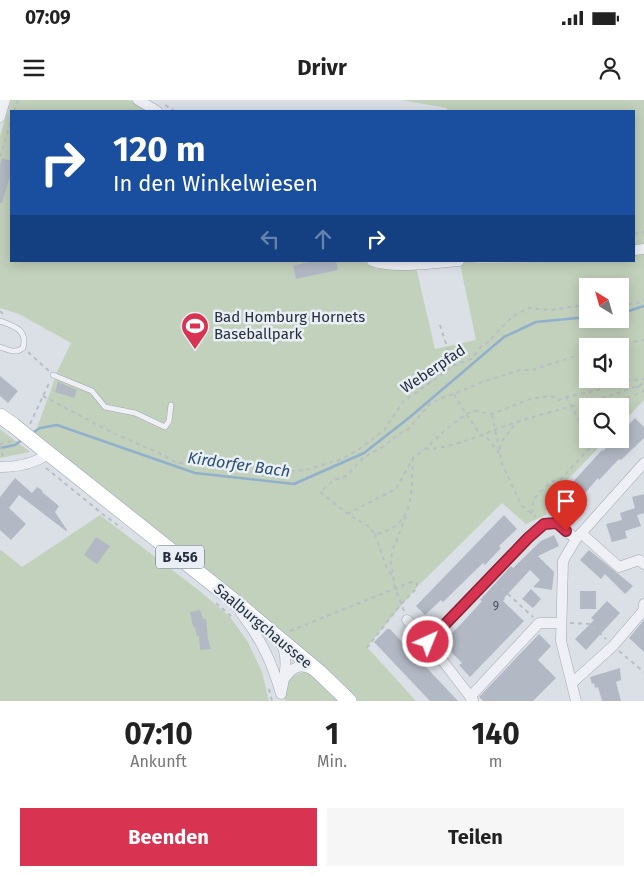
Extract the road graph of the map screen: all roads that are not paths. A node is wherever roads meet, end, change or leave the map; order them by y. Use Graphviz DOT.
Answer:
graph roads {
  1 [pos="5,100"];
  2 [pos="138,100"];
  3 [pos="160,108"];
  4 [pos="0,117"];
  5 [pos="374,262"];
  6 [pos="437,262"];
  7 [pos="0,321"];
  8 [pos="0,347"];
  9 [pos="53,375"];
  10 [pos="171,405"];
  11 [pos="0,416"];
  12 [pos="44,457"];
  13 [pos="644,463"];
  14 [pos="0,467"];
  15 [pos="578,536"];
  16 [pos="644,564"];
  17 [pos="228,596"];
  18 [pos="644,604"];
  19 [pos="407,620"];
  20 [pos="561,623"];
  21 [pos="276,637"];
  22 [pos="428,642"];
  23 [pos="318,672"];
  24 [pos="284,679"];
  25 [pos="572,683"];
  26 [pos="281,698"];
  27 [pos="472,699"];
  28 [pos="349,701"];
  29 [pos="576,701"];
  1 -- 4 [label="street"];
  2 -- 3 [label="street"];
  5 -- 6 [label="street"];
  7 -- 8 [label="lane"];
  9 -- 10 [label="lane"];
  11 -- 12 [label="main road, Saalburgchaussee / B 456, bridge"];
  12 -- 14 [label="street"];
  12 -- 17 [label="main road, Saalburgchaussee / B 456"];
  13 -- 15 [label="street"];
  15 -- 16 [label="street"];
  15 -- 20 [label="street"];
  15 -- 22 [label="street"];
  17 -- 21 [label="main road, Saalburgchaussee / B 456"];
  17 -- 26 [label="street"];
  18 -- 25 [label="street"];
  19 -- 22 [label="street"];
  20 -- 25 [label="street"];
  20 -- 27 [label="street"];
  21 -- 23 [label="main road, Saalburgchaussee / B 456"];
  21 -- 24 [label="street"];
  22 -- 27 [label="street"];
  23 -- 24 [label="street"];
  23 -- 28 [label="main road, Saalburgchaussee / B 456"];
  24 -- 26 [label="street"];
  25 -- 29 [label="street"];
}
